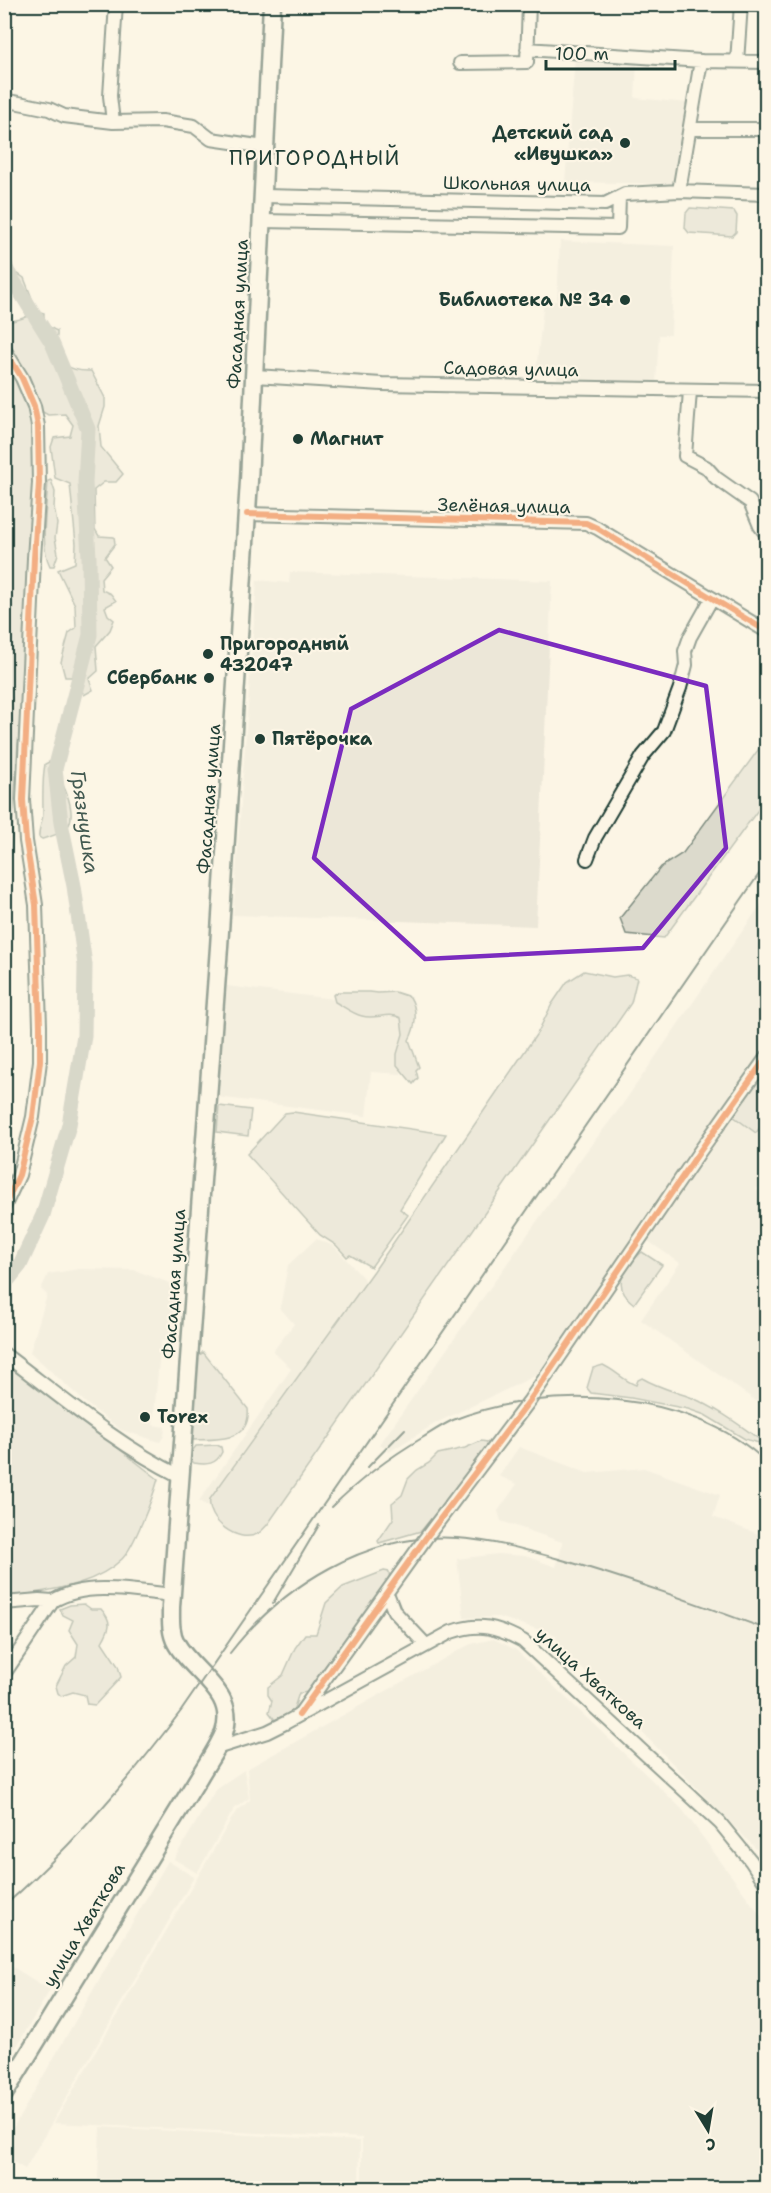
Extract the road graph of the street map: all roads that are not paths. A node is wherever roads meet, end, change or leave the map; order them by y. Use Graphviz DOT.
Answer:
graph roads {
  1 [pos="116,4"];
  2 [pos="272,4"];
  3 [pos="529,4"];
  4 [pos="741,4"];
  5 [pos="527,49"];
  6 [pos="701,62"];
  7 [pos="737,62"];
  8 [pos="766,62"];
  9 [pos="460,63"];
  10 [pos="4,100"];
  11 [pos="113,122"];
  12 [pos="690,129"];
  13 [pos="763,129"];
  14 [pos="265,147"];
  15 [pos="679,191"];
  16 [pos="766,194"];
  17 [pos="264,196"];
  18 [pos="620,197"];
  19 [pos="263,220"];
  20 [pos="4,349"];
  21 [pos="255,376"];
  22 [pos="690,391"];
  23 [pos="766,391"];
  24 [pos="247,514"];
  25 [pos="766,534"];
  26 [pos="712,598"];
  27 [pos="766,631"];
  28 [pos="587,859"];
  29 [pos="766,1058"];
  30 [pos="4,1207"];
  31 [pos="4,1354"];
  32 [pos="180,1476"];
  33 [pos="387,1593"];
  34 [pos="171,1595"];
  35 [pos="53,1601"];
  36 [pos="4,1603"];
  37 [pos="426,1644"];
  38 [pos="4,1674"];
  39 [pos="299,1715"];
  40 [pos="216,1748"];
  41 [pos="766,1884"];
  42 [pos="4,2094"];
  1 -- 11 [label="street"];
  2 -- 14 [label="main road, Фасадная улица"];
  3 -- 5 [label="street"];
  4 -- 7 [label="street"];
  5 -- 6 [label="street"];
  5 -- 9 [label="street"];
  6 -- 7 [label="street"];
  6 -- 12 [label="street"];
  7 -- 8 [label="street"];
  10 -- 11 [label="street"];
  11 -- 14 [label="street"];
  12 -- 13 [label="street"];
  12 -- 15 [label="street"];
  14 -- 17 [label="main road, Фасадная улица"];
  15 -- 16 [label="street, Школьная улица"];
  15 -- 18 [label="street, Школьная улица"];
  17 -- 18 [label="street, Школьная улица"];
  17 -- 19 [label="main road, Фасадная улица"];
  18 -- 19 [label="street"];
  19 -- 21 [label="main road, Фасадная улица"];
  20 -- 30 [label="street"];
  21 -- 22 [label="street, Садовая улица"];
  21 -- 24 [label="main road, Фасадная улица"];
  22 -- 23 [label="street, Садовая улица"];
  22 -- 25 [label="street"];
  24 -- 26 [label="street, Зелёная улица"];
  24 -- 32 [label="main road, Фасадная улица"];
  26 -- 27 [label="street, Зелёная улица"];
  26 -- 28 [label="street"];
  29 -- 33 [label="street"];
  31 -- 32 [label="street"];
  32 -- 34 [label="main road, Фасадная улица"];
  33 -- 37 [label="street"];
  33 -- 39 [label="street"];
  34 -- 35 [label="street"];
  34 -- 40 [label="main road, Фасадная улица"];
  35 -- 36 [label="street"];
  35 -- 38 [label="street"];
  37 -- 39 [label="street, улица Хваткова"];
  37 -- 41 [label="street, улица Хваткова"];
  39 -- 40 [label="street, улица Хваткова"];
  40 -- 42 [label="main road, улица Хваткова"];
}
